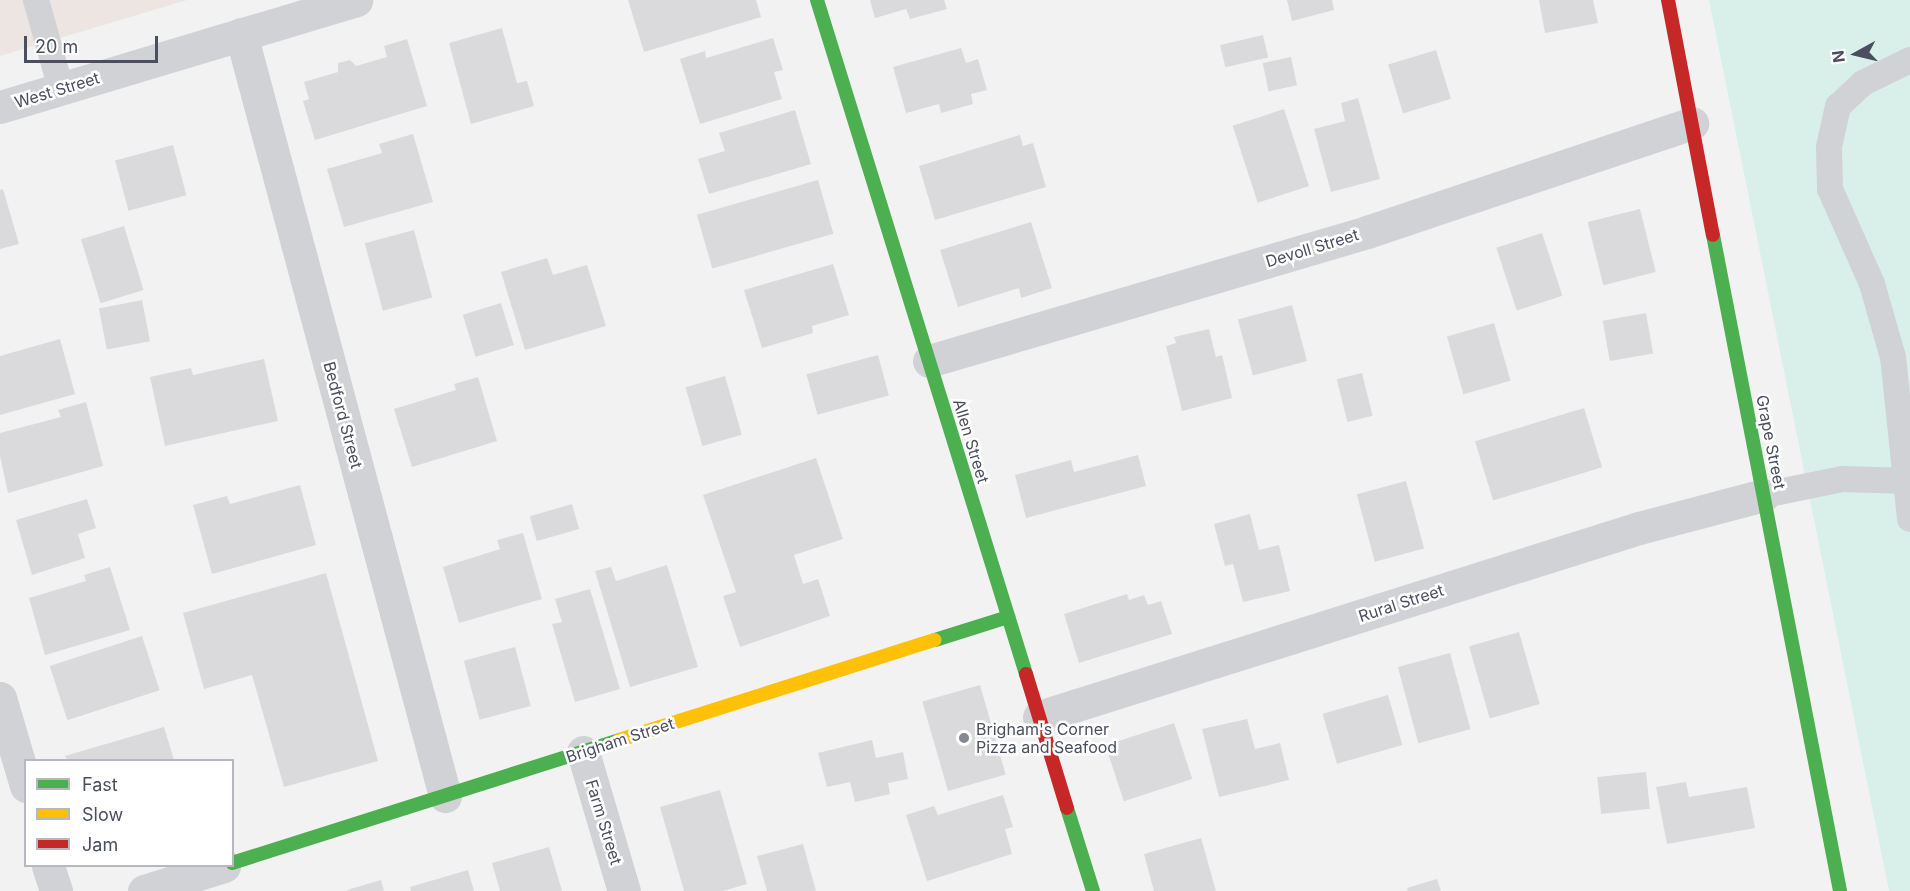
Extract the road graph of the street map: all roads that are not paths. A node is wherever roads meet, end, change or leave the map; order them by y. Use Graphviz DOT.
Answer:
graph roads {
  1 [pos="36,0"];
  2 [pos="817,0"];
  3 [pos="1668,0"];
  4 [pos="352,1"];
  5 [pos="241,34"];
  6 [pos="1910,60"];
  7 [pos="61,89"];
  8 [pos="0,107"];
  9 [pos="1692,123"];
  10 [pos="930,361"];
  11 [pos="1908,482"];
  12 [pos="1764,495"];
  13 [pos="1910,519"];
  14 [pos="1008,617"];
  15 [pos="0,698"];
  16 [pos="1039,717"];
  17 [pos="583,752"];
  18 [pos="24,779"];
  19 [pos="445,796"];
  20 [pos="234,862"];
  21 [pos="48,867"];
  22 [pos="222,867"];
  23 [pos="190,884"];
  24 [pos="56,891"];
  25 [pos="144,891"];
  26 [pos="624,891"];
  27 [pos="1093,891"];
  28 [pos="1840,891"];
  1 -- 7 [label="lane"];
  2 -- 10 [label="street, Allen Street"];
  3 -- 9 [label="street, Grape Street"];
  4 -- 5 [label="street, West Street"];
  5 -- 7 [label="street, West Street"];
  5 -- 19 [label="street, Bedford Street"];
  6 -- 11 [label="lane"];
  7 -- 8 [label="street, West Street"];
  9 -- 10 [label="street, Devoll Street"];
  9 -- 12 [label="street, Grape Street"];
  10 -- 14 [label="street, Allen Street"];
  11 -- 12 [label="lane"];
  11 -- 13 [label="lane"];
  12 -- 16 [label="street, Rural Street"];
  12 -- 28 [label="street, Grape Street"];
  14 -- 16 [label="street, Allen Street"];
  14 -- 17 [label="street, Brigham Street"];
  15 -- 18 [label="street"];
  16 -- 27 [label="street, Allen Street"];
  17 -- 19 [label="street, Brigham Street"];
  17 -- 26 [label="street, Farm Street"];
  19 -- 20 [label="street, Brigham Street"];
  21 -- 24 [label="street"];
  22 -- 23 [label="street"];
  23 -- 25 [label="street"];
}
